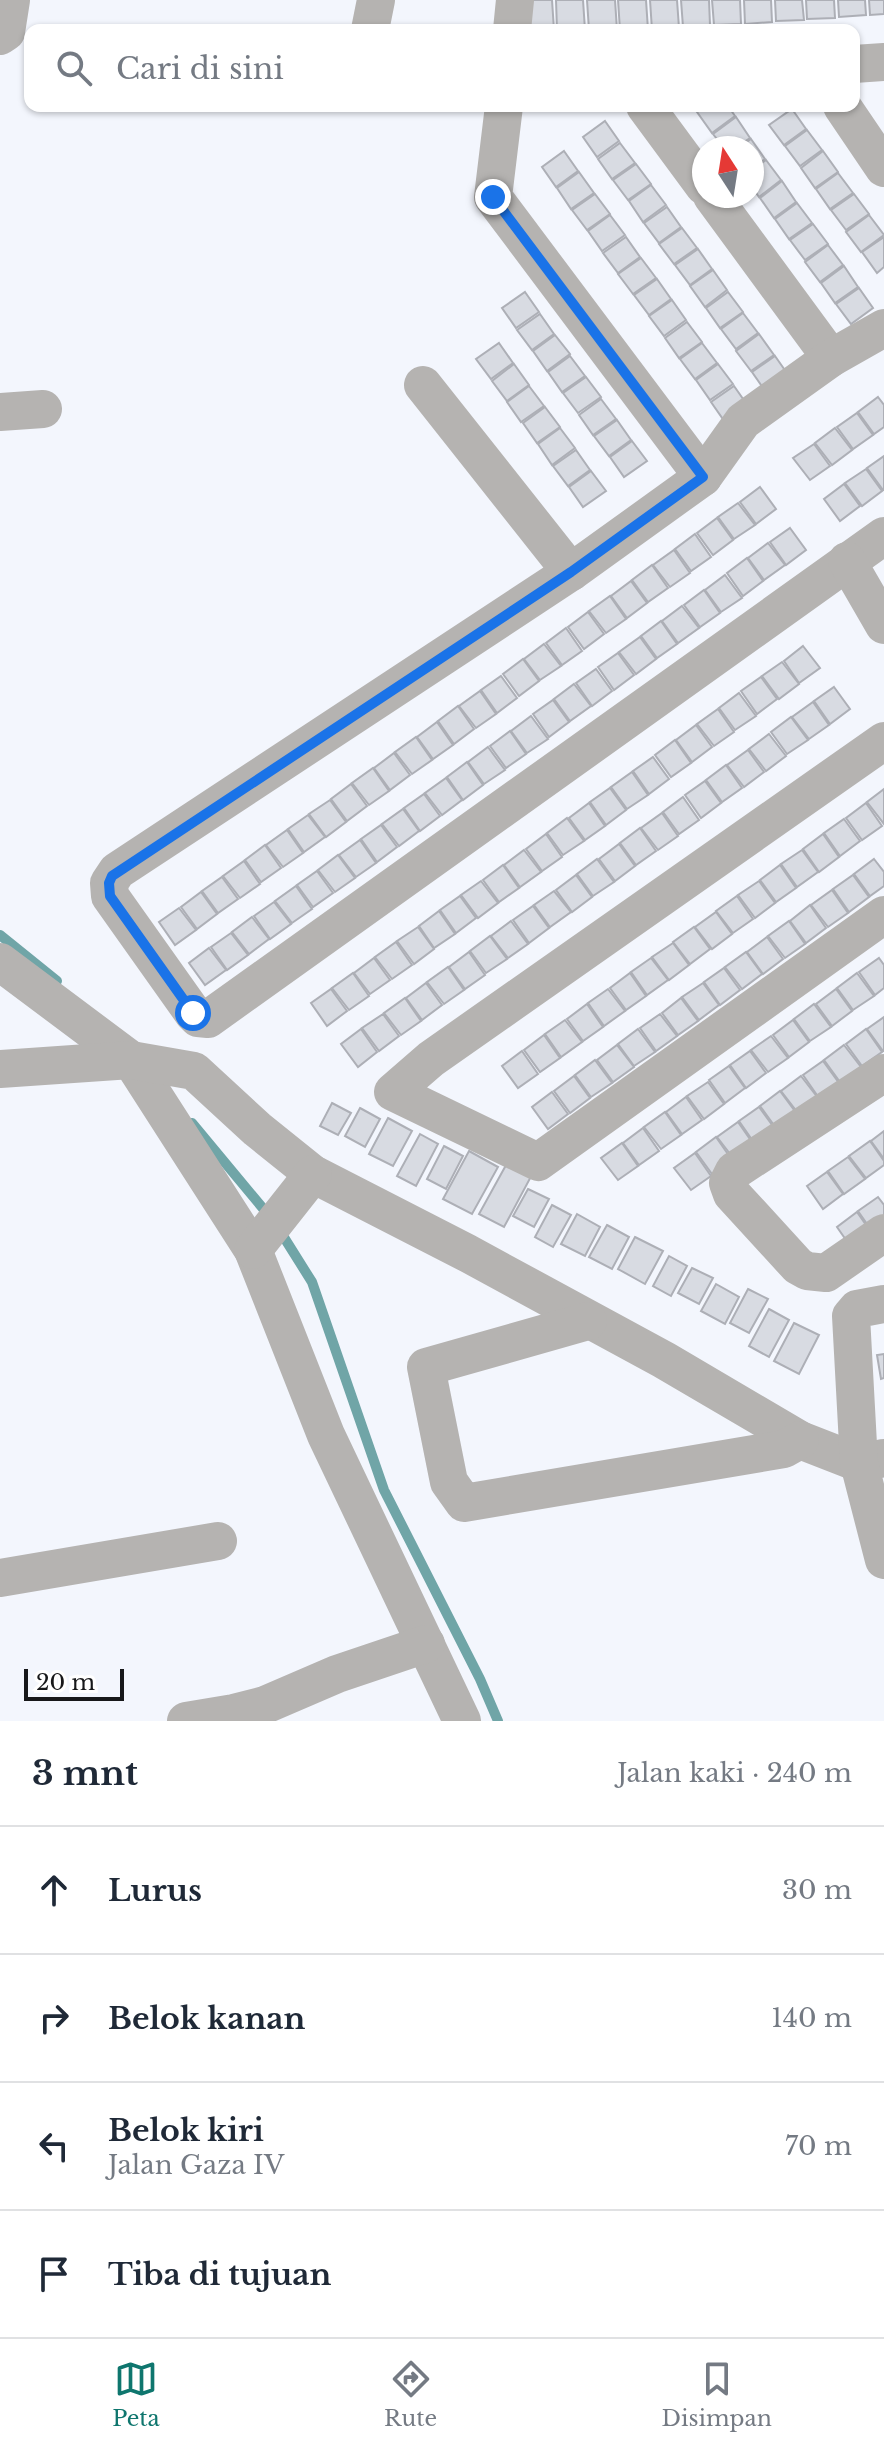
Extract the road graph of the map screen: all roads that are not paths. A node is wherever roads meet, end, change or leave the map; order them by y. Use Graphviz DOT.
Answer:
graph roads {
  1 [pos="11,0"];
  2 [pos="376,0"];
  3 [pos="515,0"];
  4 [pos="371,24"];
  5 [pos="513,24"];
  6 [pos="0,36"];
  7 [pos="884,62"];
  8 [pos="860,64"];
  9 [pos="503,112"];
  10 [pos="649,112"];
  11 [pos="846,112"];
  12 [pos="884,168"];
  13 [pos="692,170"];
  14 [pos="721,208"];
  15 [pos="884,328"];
  16 [pos="831,358"];
  17 [pos="423,385"];
  18 [pos="43,409"];
  19 [pos="0,412"];
  20 [pos="703,477"];
  21 [pos="884,536"];
  22 [pos="847,561"];
  23 [pos="571,572"];
  24 [pos="884,625"];
  25 [pos="884,741"];
  26 [pos="884,915"];
  27 [pos="0,962"];
  28 [pos="131,1060"];
  29 [pos="0,1069"];
  30 [pos="884,1073"];
  31 [pos="313,1174"];
  32 [pos="884,1233"];
  33 [pos="253,1250"];
  34 [pos="884,1304"];
  35 [pos="588,1321"];
  36 [pos="800,1440"];
  37 [pos="871,1460"];
  38 [pos="218,1541"];
  39 [pos="884,1560"];
  40 [pos="0,1578"];
  41 [pos="426,1644"];
  42 [pos="186,1721"];
  43 [pos="462,1721"];
  1 -- 6 [label="street"];
  2 -- 4 [label="street"];
  3 -- 5 [label="street"];
  7 -- 8 [label="street"];
  9 -- 20 [label="street"];
  10 -- 13 [label="street"];
  11 -- 12 [label="street"];
  14 -- 16 [label="street"];
  15 -- 16 [label="street"];
  16 -- 20 [label="street"];
  17 -- 23 [label="street"];
  18 -- 19 [label="street"];
  20 -- 23 [label="street"];
  21 -- 22 [label="street"];
  22 -- 23 [label="street"];
  22 -- 24 [label="street"];
  25 -- 26 [label="street"];
  27 -- 28 [label="street"];
  28 -- 29 [label="street"];
  28 -- 31 [label="street"];
  28 -- 33 [label="street"];
  30 -- 32 [label="street"];
  31 -- 33 [label="street"];
  31 -- 35 [label="street"];
  33 -- 41 [label="street"];
  34 -- 37 [label="street"];
  35 -- 36 [label="street"];
  35 -- 36 [label="street"];
  36 -- 37 [label="street"];
  37 -- 39 [label="street"];
  38 -- 40 [label="street"];
  41 -- 42 [label="street"];
  41 -- 43 [label="street"];
}
